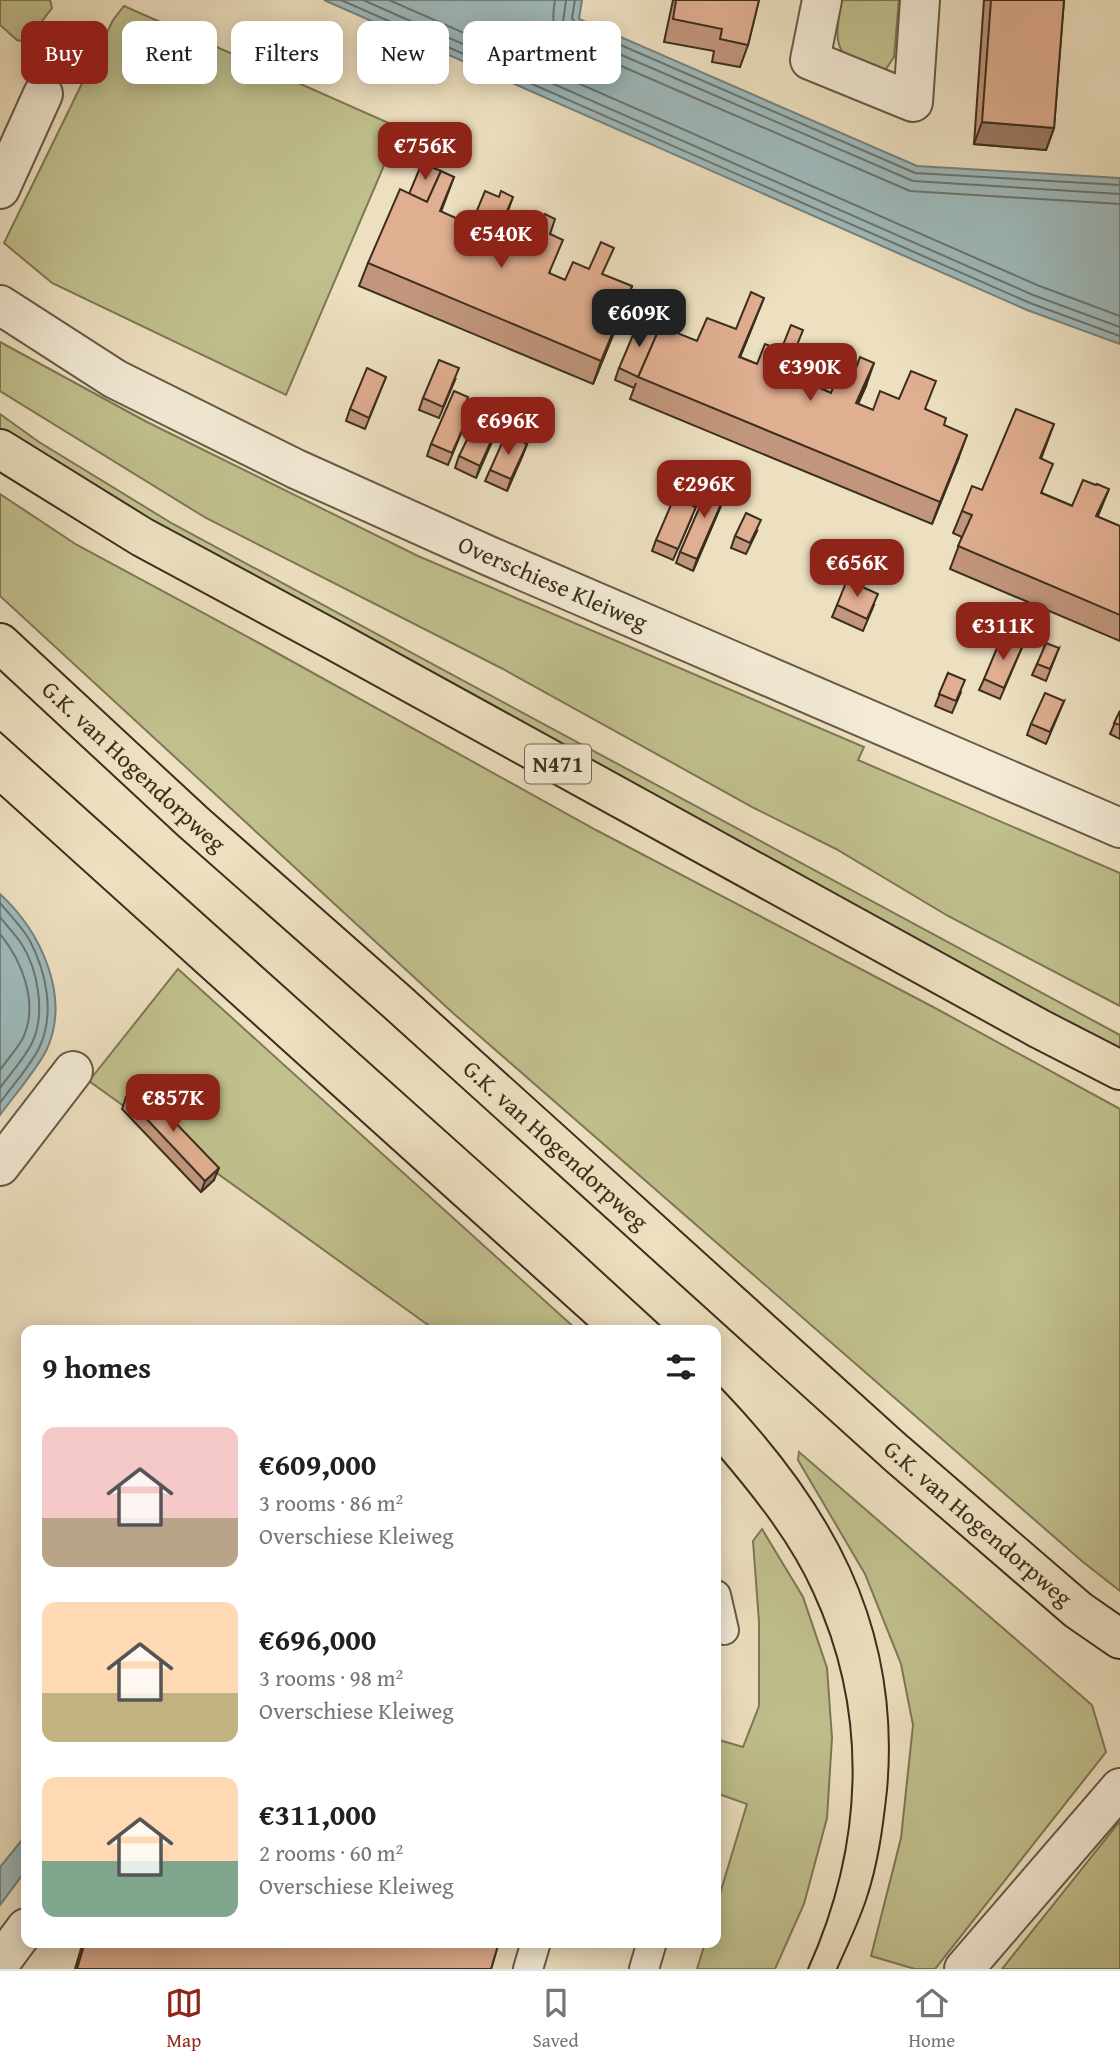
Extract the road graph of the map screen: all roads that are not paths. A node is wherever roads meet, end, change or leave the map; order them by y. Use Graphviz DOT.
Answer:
graph roads {
  1 [pos="822,0"];
  2 [pos="920,0"];
  3 [pos="43,94"];
  4 [pos="0,189"];
  5 [pos="0,305"];
  6 [pos="0,449"];
  7 [pos="0,643"];
  8 [pos="1120,828"];
  9 [pos="1120,1070"];
  10 [pos="73,1071"];
  11 [pos="0,1166"];
  12 [pos="721,1617"];
  13 [pos="724,1630"];
  14 [pos="1120,1639"];
  15 [pos="1120,1788"];
  16 [pos="21,1935"];
  17 [pos="534,1948"];
  18 [pos="650,1948"];
  19 [pos="0,1963"];
  20 [pos="528,1969"];
  21 [pos="643,1969"];
  22 [pos="964,1969"];
  1 -- 2 [label="street"];
  3 -- 4 [label="street"];
  5 -- 8 [label="street, Overschiese Kleiweg"];
  6 -- 9 [label="main road, N471"];
  7 -- 14 [label="main road, G.K. van Hogendorpweg"];
  10 -- 11 [label="street"];
  12 -- 13 [label="lane"];
  15 -- 22 [label="street"];
  16 -- 19 [label="street"];
  17 -- 20 [label="lane"];
  18 -- 21 [label="lane"];
}
